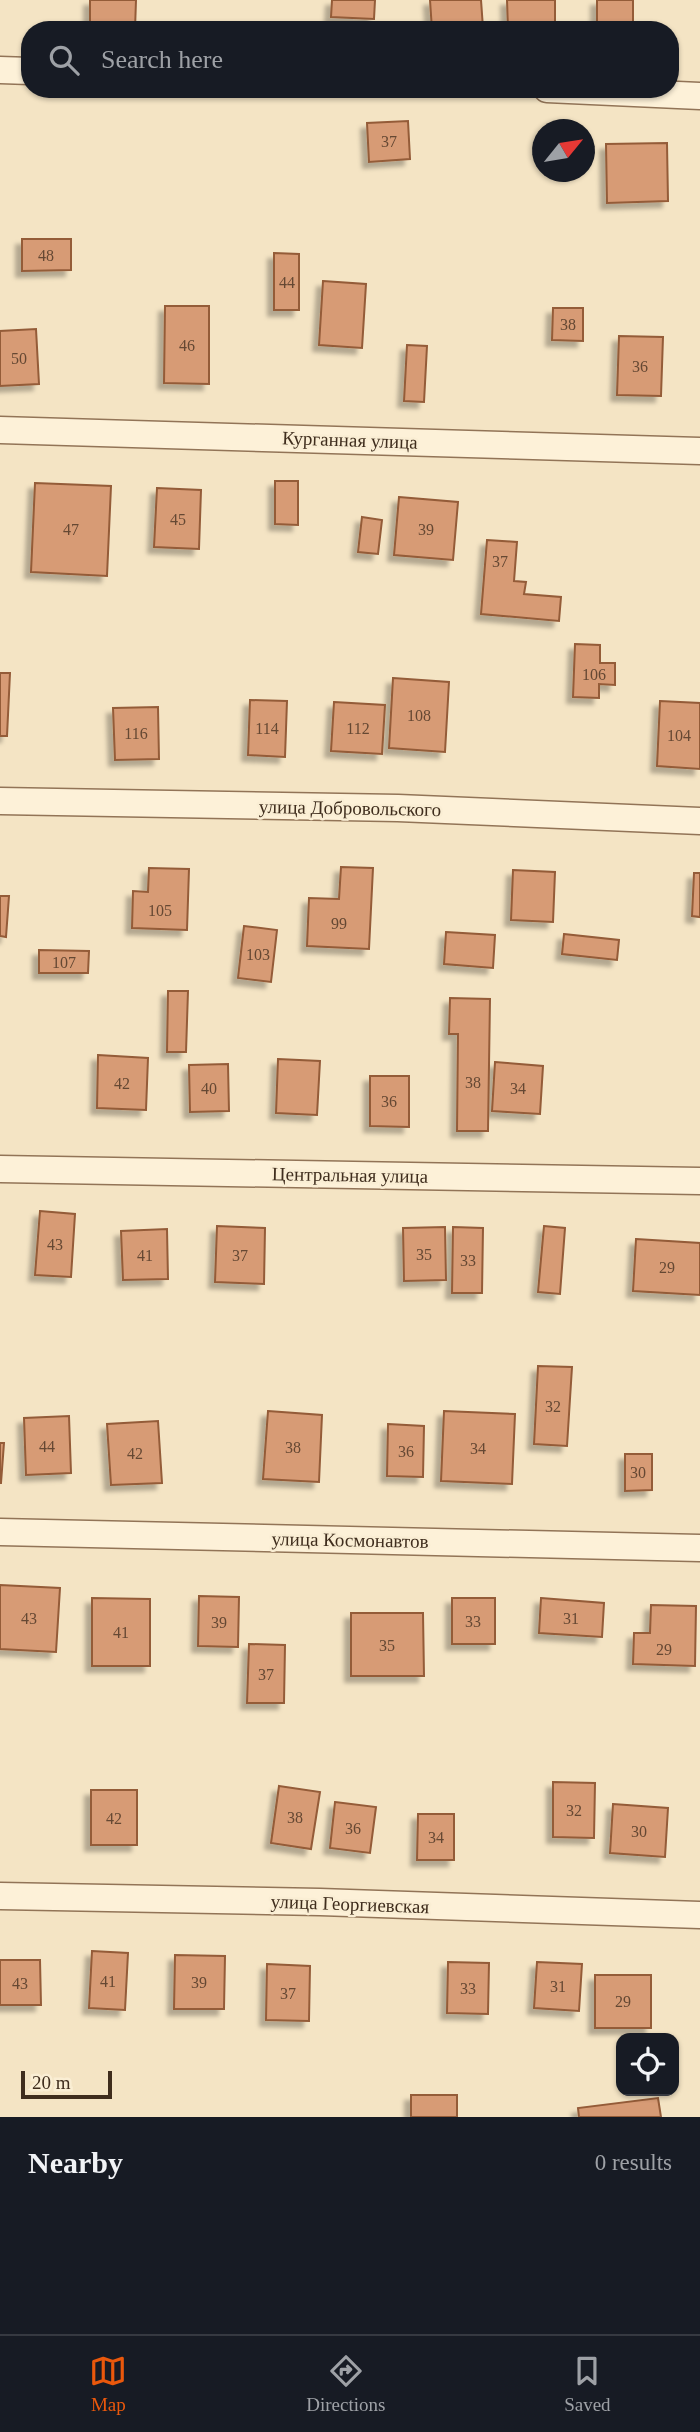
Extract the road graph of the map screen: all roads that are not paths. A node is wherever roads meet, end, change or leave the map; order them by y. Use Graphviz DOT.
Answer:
graph roads {
  1 [pos="0,70"];
  2 [pos="21,71"];
  3 [pos="679,95"];
  4 [pos="700,96"];
  5 [pos="0,429"];
  6 [pos="700,451"];
  7 [pos="0,801"];
  8 [pos="700,821"];
  9 [pos="0,1169"];
  10 [pos="700,1181"];
  11 [pos="0,1532"];
  12 [pos="700,1548"];
  13 [pos="0,1896"];
  14 [pos="700,1915"];
  1 -- 2 [label="street"];
  3 -- 4 [label="street"];
  5 -- 6 [label="street, Курганная улица"];
  7 -- 8 [label="street, улица Добровольского"];
  9 -- 10 [label="street, Центральная улица"];
  11 -- 12 [label="street, улица Космонавтов"];
  13 -- 14 [label="street, улица Георгиевская"];
}
